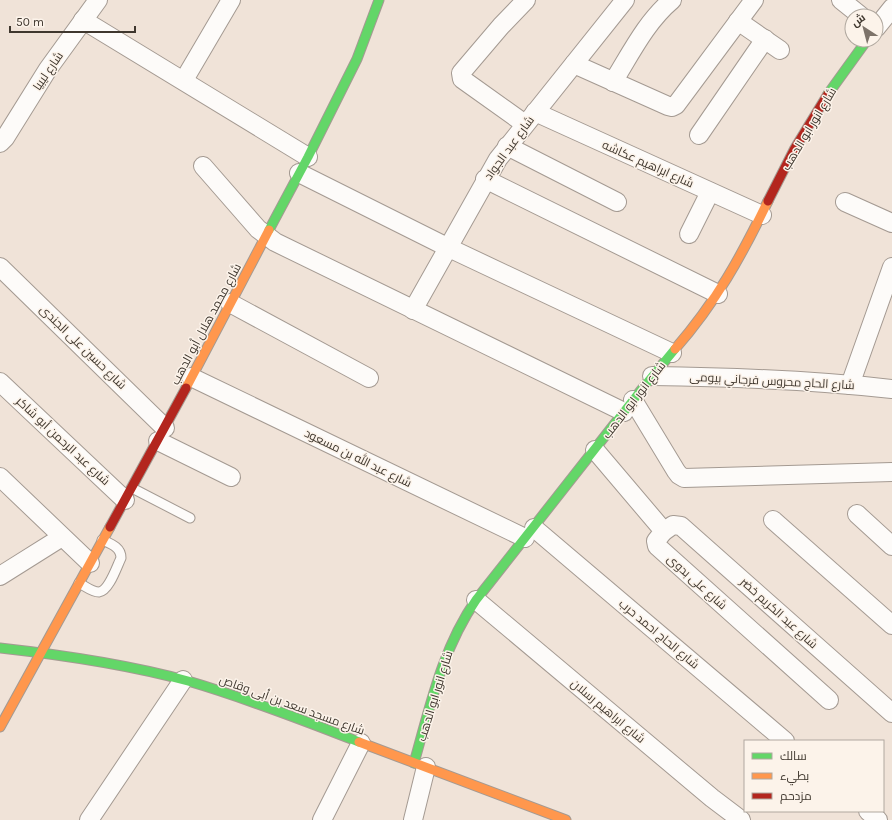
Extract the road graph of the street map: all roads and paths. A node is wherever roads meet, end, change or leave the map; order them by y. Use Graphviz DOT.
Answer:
graph roads {
  1 [pos="98,0"];
  2 [pos="231,0"];
  3 [pos="379,0"];
  4 [pos="526,0"];
  5 [pos="625,0"];
  6 [pos="672,0"];
  7 [pos="754,0"];
  8 [pos="841,0"];
  9 [pos="851,8"];
  10 [pos="892,8"];
  11 [pos="884,18"];
  12 [pos="83,20"];
  13 [pos="738,21"];
  14 [pos="765,39"];
  15 [pos="861,48"];
  16 [pos="780,50"];
  17 [pos="574,64"];
  18 [pos="184,80"];
  19 [pos="613,82"];
  20 [pos="530,118"];
  21 [pos="699,135"];
  22 [pos="0,143"];
  23 [pos="507,146"];
  24 [pos="308,157"];
  25 [pos="203,166"];
  26 [pos="299,173"];
  27 [pos="486,179"];
  28 [pos="710,192"];
  29 [pos="617,202"];
  30 [pos="845,202"];
  31 [pos="762,215"];
  32 [pos="892,223"];
  33 [pos="688,234"];
  34 [pos="266,236"];
  35 [pos="447,247"];
  36 [pos="0,267"];
  37 [pos="892,267"];
  38 [pos="718,294"];
  39 [pos="230,303"];
  40 [pos="413,310"];
  41 [pos="672,353"];
  42 [pos="652,376"];
  43 [pos="192,377"];
  44 [pos="369,378"];
  45 [pos="0,382"];
  46 [pos="850,385"];
  47 [pos="892,389"];
  48 [pos="628,406"];
  49 [pos="162,435"];
  50 [pos="595,450"];
  51 [pos="892,472"];
  52 [pos="231,476"];
  53 [pos="0,477"];
  54 [pos="129,494"];
  55 [pos="857,514"];
  56 [pos="190,518"];
  57 [pos="773,520"];
  58 [pos="663,532"];
  59 [pos="529,533"];
  60 [pos="62,537"];
  61 [pos="102,540"];
  62 [pos="892,546"];
  63 [pos="90,563"];
  64 [pos="0,576"];
  65 [pos="79,583"];
  66 [pos="476,600"];
  67 [pos="892,624"];
  68 [pos="0,648"];
  69 [pos="41,652"];
  70 [pos="183,680"];
  71 [pos="829,700"];
  72 [pos="892,713"];
  73 [pos="0,727"];
  74 [pos="784,740"];
  75 [pos="361,743"];
  76 [pos="420,765"];
  77 [pos="869,812"];
  78 [pos="89,820"];
  79 [pos="322,820"];
  80 [pos="413,820"];
  81 [pos="566,820"];
  82 [pos="741,820"];
  83 [pos="878,820"];
  1 -- 12 [label="street, شارع ليبيا"];
  2 -- 18 [label="street"];
  3 -- 24 [label="street, شارع محمد هلال أبو الدهب"];
  4 -- 20 [label="street, شارع ابراهيم عكاشه"];
  5 -- 17 [label="street, شارع عبد الجواد"];
  6 -- 19 [label="street"];
  7 -- 13 [label="street"];
  8 -- 9 [label="street"];
  10 -- 11 [label="street"];
  12 -- 18 [label="street"];
  12 -- 22 [label="street, شارع ليبيا"];
  13 -- 14 [label="street"];
  13 -- 19 [label="street"];
  14 -- 16 [label="street"];
  14 -- 21 [label="street"];
  15 -- 31 [label="street, شارع انور ابو الدهب"];
  17 -- 19 [label="street"];
  17 -- 20 [label="street, شارع عبد الجواد"];
  18 -- 24 [label="street"];
  20 -- 23 [label="street, شارع عبد الجواد"];
  20 -- 28 [label="street, شارع ابراهيم عكاشه"];
  23 -- 27 [label="street, شارع عبد الجواد"];
  23 -- 29 [label="street"];
  24 -- 26 [label="street, شارع محمد هلال أبو الدهب"];
  25 -- 34 [label="street"];
  26 -- 34 [label="street, شارع محمد هلال أبو الدهب"];
  26 -- 35 [label="street"];
  27 -- 35 [label="street, شارع عبد الجواد"];
  27 -- 38 [label="street"];
  28 -- 31 [label="street, شارع ابراهيم عكاشه"];
  28 -- 33 [label="street"];
  30 -- 32 [label="street"];
  31 -- 38 [label="street, شارع انور ابو الدهب"];
  34 -- 39 [label="street, شارع محمد هلال أبو الدهب"];
  34 -- 40 [label="street"];
  35 -- 40 [label="street, شارع عبد الجواد"];
  35 -- 41 [label="street"];
  36 -- 49 [label="street, شارع حسين على الجندى"];
  37 -- 46 [label="street"];
  38 -- 41 [label="street, شارع انور ابو الدهب"];
  39 -- 43 [label="street, شارع محمد هلال أبو الدهب"];
  39 -- 44 [label="street"];
  40 -- 48 [label="street"];
  41 -- 42 [label="street, شارع انور ابو الدهب"];
  42 -- 46 [label="street, شارع الحاج محروس فرجاني بيومى"];
  42 -- 48 [label="street, شارع انور ابو الدهب"];
  43 -- 49 [label="street, شارع محمد هلال أبو الدهب"];
  43 -- 59 [label="street, شارع عبد الله بن مسعود"];
  45 -- 54 [label="street, شارع عبد الرحمن أبو شاكر"];
  46 -- 47 [label="street, شارع الحاج محروس فرجاني بيومى"];
  48 -- 50 [label="street, شارع انور ابو الدهب"];
  48 -- 51 [label="street"];
  49 -- 52 [label="street, شارع حسين على الجندى"];
  49 -- 54 [label="street, شارع محمد هلال أبو الدهب"];
  50 -- 58 [label="street"];
  50 -- 59 [label="street, شارع انور ابو الدهب"];
  53 -- 60 [label="street"];
  54 -- 56 [label="lane"];
  54 -- 61 [label="street, شارع محمد هلال أبو الدهب"];
  55 -- 62 [label="street"];
  57 -- 67 [label="street"];
  58 -- 71 [label="street, شارع على بدوى"];
  58 -- 72 [label="street, شارع عبد الكريم خضر"];
  59 -- 66 [label="street, شارع انور ابو الدهب"];
  59 -- 74 [label="street, شارع الحاج احمد حرب"];
  60 -- 63 [label="street"];
  60 -- 64 [label="street"];
  61 -- 63 [label="street, شارع محمد هلال أبو الدهب"];
  61 -- 65 [label="lane"];
  63 -- 65 [label="street, شارع محمد هلال أبو الدهب"];
  65 -- 69 [label="street, شارع محمد هلال أبو الدهب"];
  66 -- 76 [label="street, شارع انور ابو الدهب"];
  66 -- 82 [label="street, شارع ابراهيم رسلان"];
  68 -- 69 [label="street, شارع مسجد سعد بن أبى وقاص"];
  69 -- 70 [label="street, شارع مسجد سعد بن أبى وقاص"];
  69 -- 73 [label="street, شارع محمد هلال أبو الدهب"];
  70 -- 75 [label="street, شارع مسجد سعد بن أبى وقاص"];
  70 -- 78 [label="street"];
  75 -- 76 [label="street, شارع مسجد سعد بن أبى وقاص"];
  75 -- 79 [label="street"];
  76 -- 80 [label="street"];
  76 -- 81 [label="street, شارع مسجد سعد بن أبى وقاص"];
  77 -- 83 [label="street"];
}
